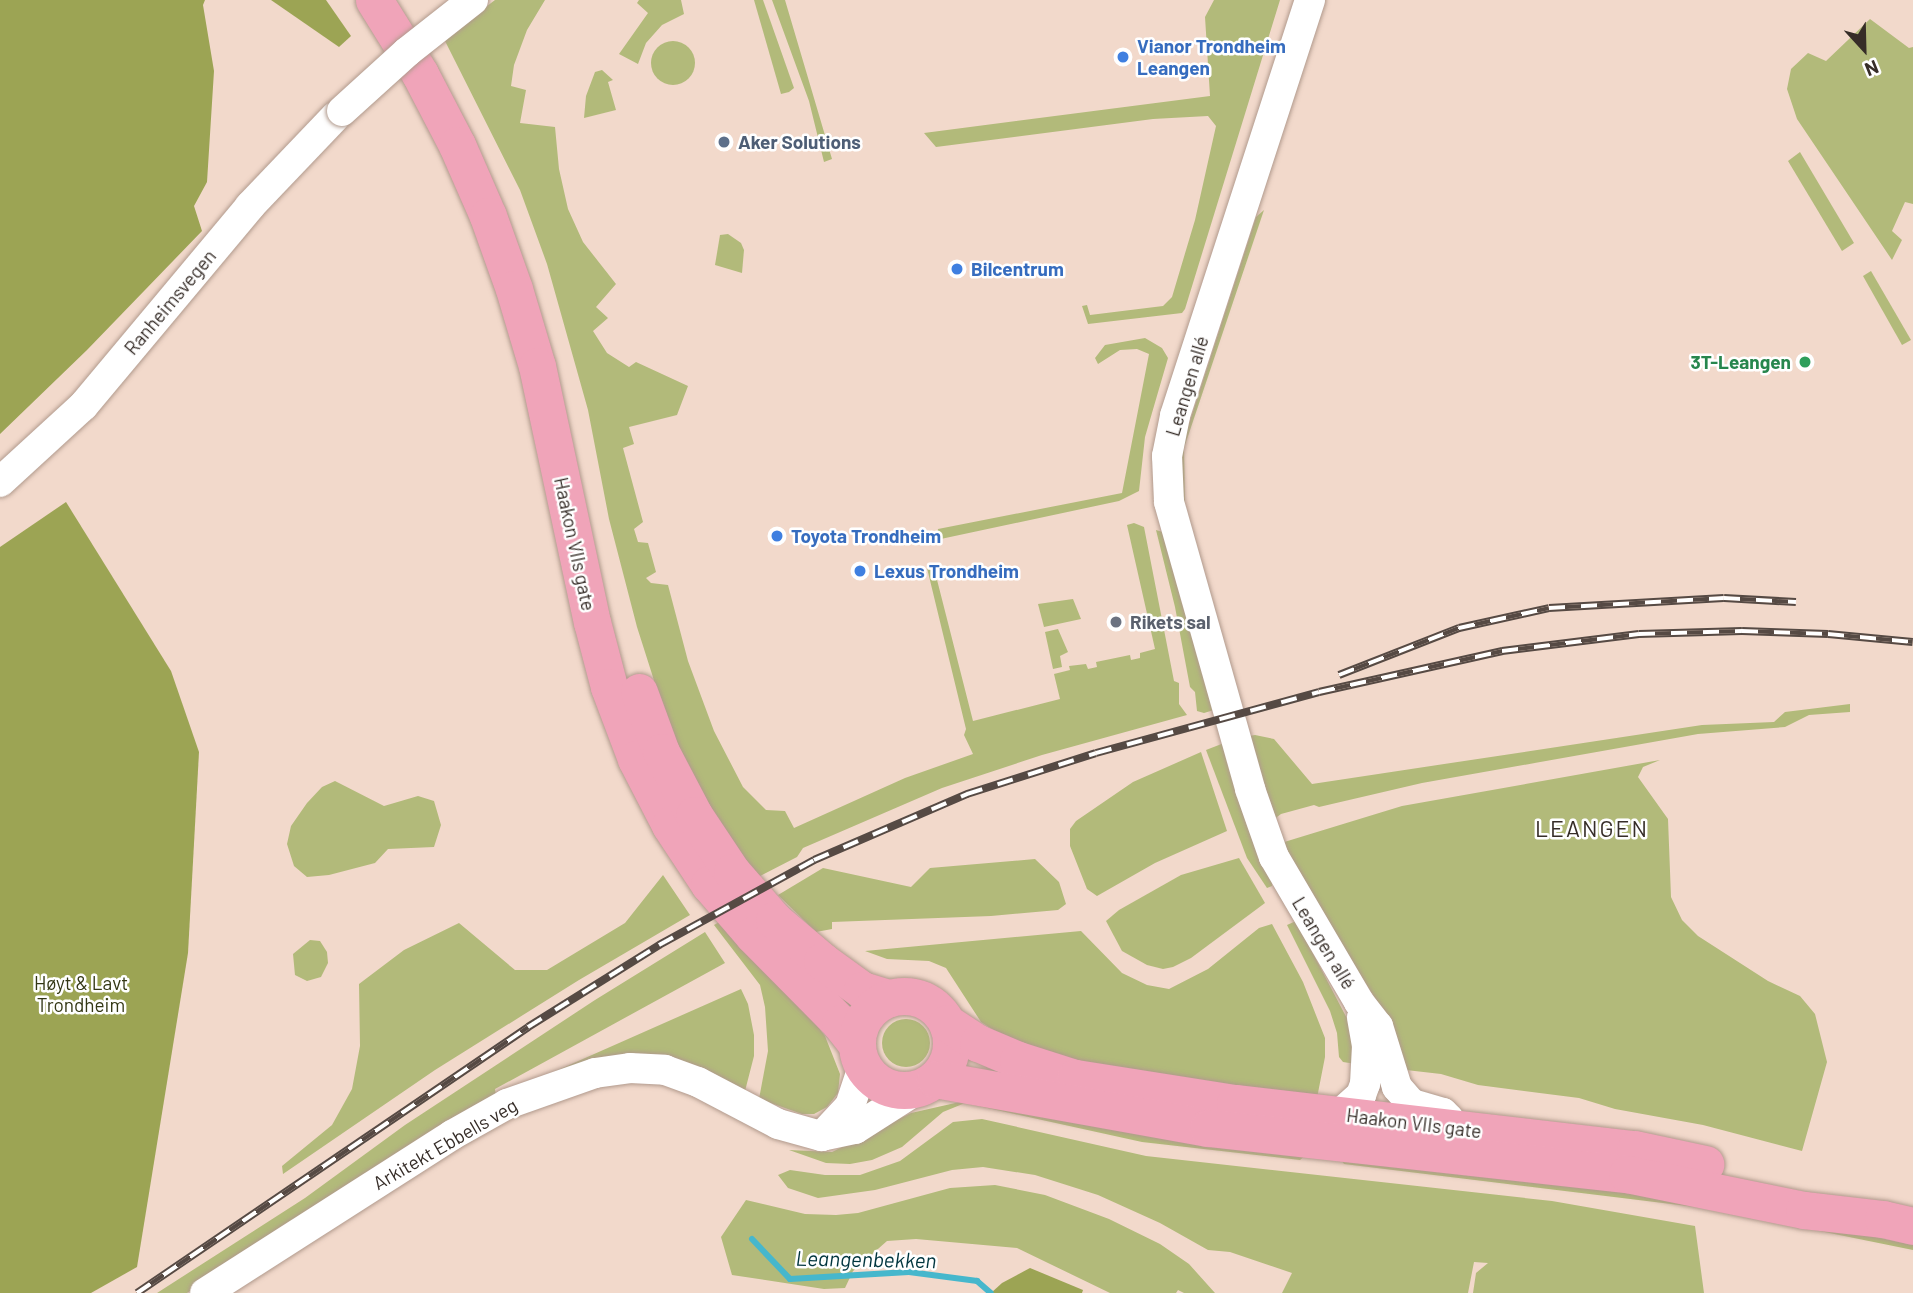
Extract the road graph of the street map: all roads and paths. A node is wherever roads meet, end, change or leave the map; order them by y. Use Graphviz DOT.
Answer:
graph roads {
  1 [pos="374,0"];
  2 [pos="404,0"];
  3 [pos="473,0"];
  4 [pos="1310,0"];
  5 [pos="0,482"];
  6 [pos="889,998"];
  7 [pos="1359,1003"];
  8 [pos="947,1023"];
  9 [pos="859,1055"];
  10 [pos="928,1083"];
  11 [pos="1341,1114"];
  12 [pos="1457,1128"];
  13 [pos="821,1136"];
  14 [pos="1898,1223"];
  15 [pos="205,1293"];
  1 -- 9 [label="main road, Haakon VIIs gate"];
  2 -- 6 [label="main road, Haakon VIIs gate"];
  3 -- 5 [label="street, Ranheimsvegen, bridge"];
  4 -- 7 [label="street, Leangen allé"];
  6 -- 8 [label="main road"];
  6 -- 9 [label="main road"];
  7 -- 11 [label="street, Leangen allé"];
  7 -- 12 [label="street, Leangen allé"];
  8 -- 10 [label="main road"];
  8 -- 11 [label="main road, Haakon VIIs gate"];
  9 -- 10 [label="main road"];
  9 -- 13 [label="street"];
  10 -- 13 [label="street, Arkitekt Ebbells veg"];
  10 -- 14 [label="main road, Haakon VIIs gate"];
  11 -- 12 [label="main road, Haakon VIIs gate"];
  12 -- 14 [label="main road, Haakon VIIs gate"];
  13 -- 15 [label="street, Arkitekt Ebbells veg"];
}
